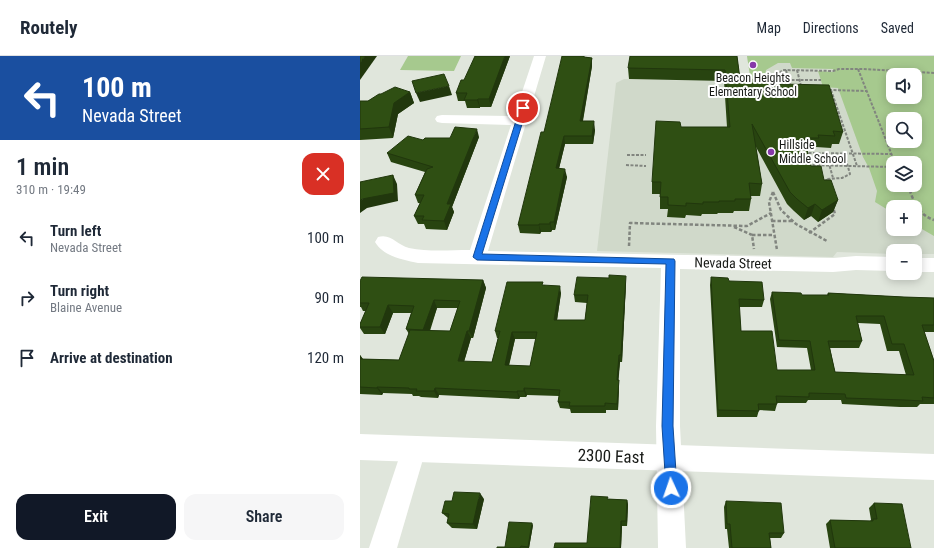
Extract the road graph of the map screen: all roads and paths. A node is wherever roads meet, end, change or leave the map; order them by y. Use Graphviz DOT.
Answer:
graph roads {
  1 [pos="540,56"];
  2 [pos="858,69"];
  3 [pos="786,70"];
  4 [pos="797,70"];
  5 [pos="934,73"];
  6 [pos="778,80"];
  7 [pos="788,80"];
  8 [pos="799,80"];
  9 [pos="821,80"];
  10 [pos="779,84"];
  11 [pos="790,89"];
  12 [pos="802,90"];
  13 [pos="824,90"];
  14 [pos="831,90"];
  15 [pos="866,91"];
  16 [pos="442,119"];
  17 [pos="519,121"];
  18 [pos="802,153"];
  19 [pos="826,153"];
  20 [pos="844,154"];
  21 [pos="853,154"];
  22 [pos="892,154"];
  23 [pos="627,155"];
  24 [pos="646,155"];
  25 [pos="626,165"];
  26 [pos="804,165"];
  27 [pos="646,166"];
  28 [pos="829,166"];
  29 [pos="848,166"];
  30 [pos="857,166"];
  31 [pos="886,167"];
  32 [pos="832,178"];
  33 [pos="828,186"];
  34 [pos="911,192"];
  35 [pos="832,200"];
  36 [pos="771,213"];
  37 [pos="934,220"];
  38 [pos="772,221"];
  39 [pos="793,221"];
  40 [pos="732,226"];
  41 [pos="810,233"];
  42 [pos="752,235"];
  43 [pos="774,235"];
  44 [pos="384,242"];
  45 [pos="827,242"];
  46 [pos="629,246"];
  47 [pos="754,249"];
  48 [pos="777,250"];
  49 [pos="477,257"];
  50 [pos="671,261"];
  51 [pos="886,264"];
  52 [pos="922,265"];
  53 [pos="934,265"];
  54 [pos="360,447"];
  55 [pos="414,449"];
  56 [pos="670,458"];
  57 [pos="934,467"];
  58 [pos="383,548"];
  59 [pos="672,548"];
  1 -- 17 [label="street"];
  2 -- 4 [label="path"];
  2 -- 5 [label="path"];
  2 -- 15 [label="path"];
  3 -- 4 [label="path"];
  3 -- 6 [label="path"];
  3 -- 7 [label="path"];
  4 -- 8 [label="path"];
  6 -- 7 [label="path"];
  6 -- 10 [label="path"];
  7 -- 8 [label="path"];
  7 -- 11 [label="path"];
  8 -- 9 [label="path"];
  8 -- 12 [label="path"];
  13 -- 14 [label="path"];
  14 -- 15 [label="path"];
  14 -- 21 [label="path"];
  15 -- 22 [label="path"];
  16 -- 17 [label="street"];
  17 -- 49 [label="street"];
  18 -- 19 [label="path"];
  19 -- 20 [label="path"];
  19 -- 28 [label="path"];
  20 -- 21 [label="path"];
  20 -- 29 [label="path"];
  21 -- 22 [label="path"];
  21 -- 30 [label="path"];
  23 -- 24 [label="path"];
  25 -- 27 [label="path"];
  26 -- 28 [label="path"];
  28 -- 29 [label="path"];
  28 -- 32 [label="path"];
  29 -- 30 [label="path"];
  29 -- 32 [label="path"];
  30 -- 31 [label="path"];
  32 -- 33 [label="path"];
  34 -- 37 [label="path"];
  35 -- 41 [label="path"];
  36 -- 38 [label="path"];
  36 -- 39 [label="path"];
  36 -- 40 [label="path"];
  38 -- 39 [label="path"];
  38 -- 43 [label="path"];
  39 -- 41 [label="path"];
  40 -- 42 [label="path"];
  40 -- 46 [label="path"];
  41 -- 45 [label="path"];
  42 -- 43 [label="path"];
  42 -- 47 [label="path"];
  43 -- 48 [label="path"];
  44 -- 49 [label="street, Nevada Street"];
  49 -- 50 [label="street, Nevada Street"];
  50 -- 51 [label="street, Nevada Street"];
  50 -- 56 [label="street"];
  52 -- 53 [label="street"];
  54 -- 55 [label="street, 2300 East"];
  55 -- 56 [label="street, 2300 East"];
  55 -- 58 [label="street"];
  56 -- 57 [label="street, 2300 East"];
  56 -- 59 [label="street"];
}
